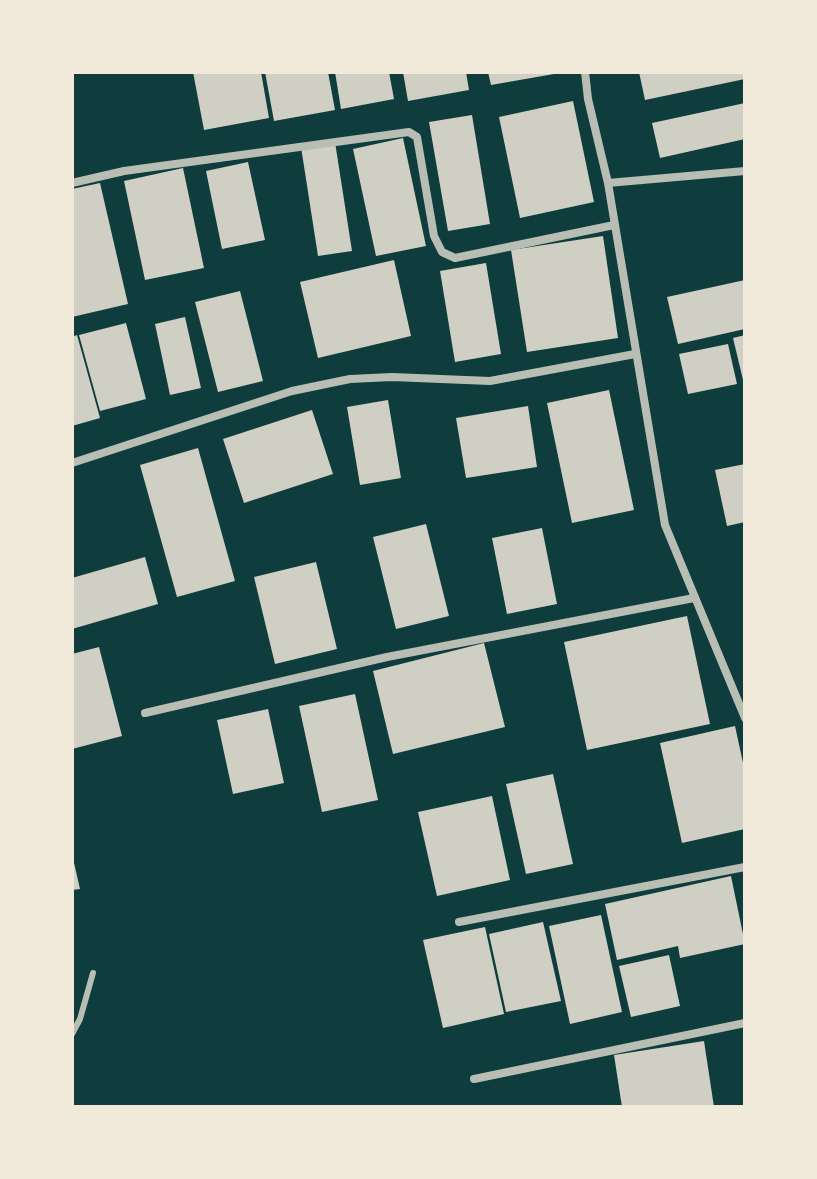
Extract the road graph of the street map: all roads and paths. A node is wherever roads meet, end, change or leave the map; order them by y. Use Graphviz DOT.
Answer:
graph roads {
  1 [pos="585,72"];
  2 [pos="745,171"];
  3 [pos="72,183"];
  4 [pos="608,183"];
  5 [pos="614,225"];
  6 [pos="635,354"];
  7 [pos="72,463"];
  8 [pos="694,598"];
  9 [pos="145,713"];
  10 [pos="745,718"];
  11 [pos="745,867"];
  12 [pos="459,922"];
  13 [pos="93,973"];
  14 [pos="745,1023"];
  15 [pos="72,1034"];
  16 [pos="474,1079"];
  1 -- 4 [label="street"];
  2 -- 4 [label="street"];
  3 -- 5 [label="street"];
  4 -- 5 [label="street"];
  5 -- 6 [label="street"];
  6 -- 7 [label="street"];
  6 -- 8 [label="street"];
  8 -- 9 [label="street"];
  8 -- 10 [label="street"];
  11 -- 12 [label="street"];
  13 -- 15 [label="lane"];
  14 -- 16 [label="street"];
}
